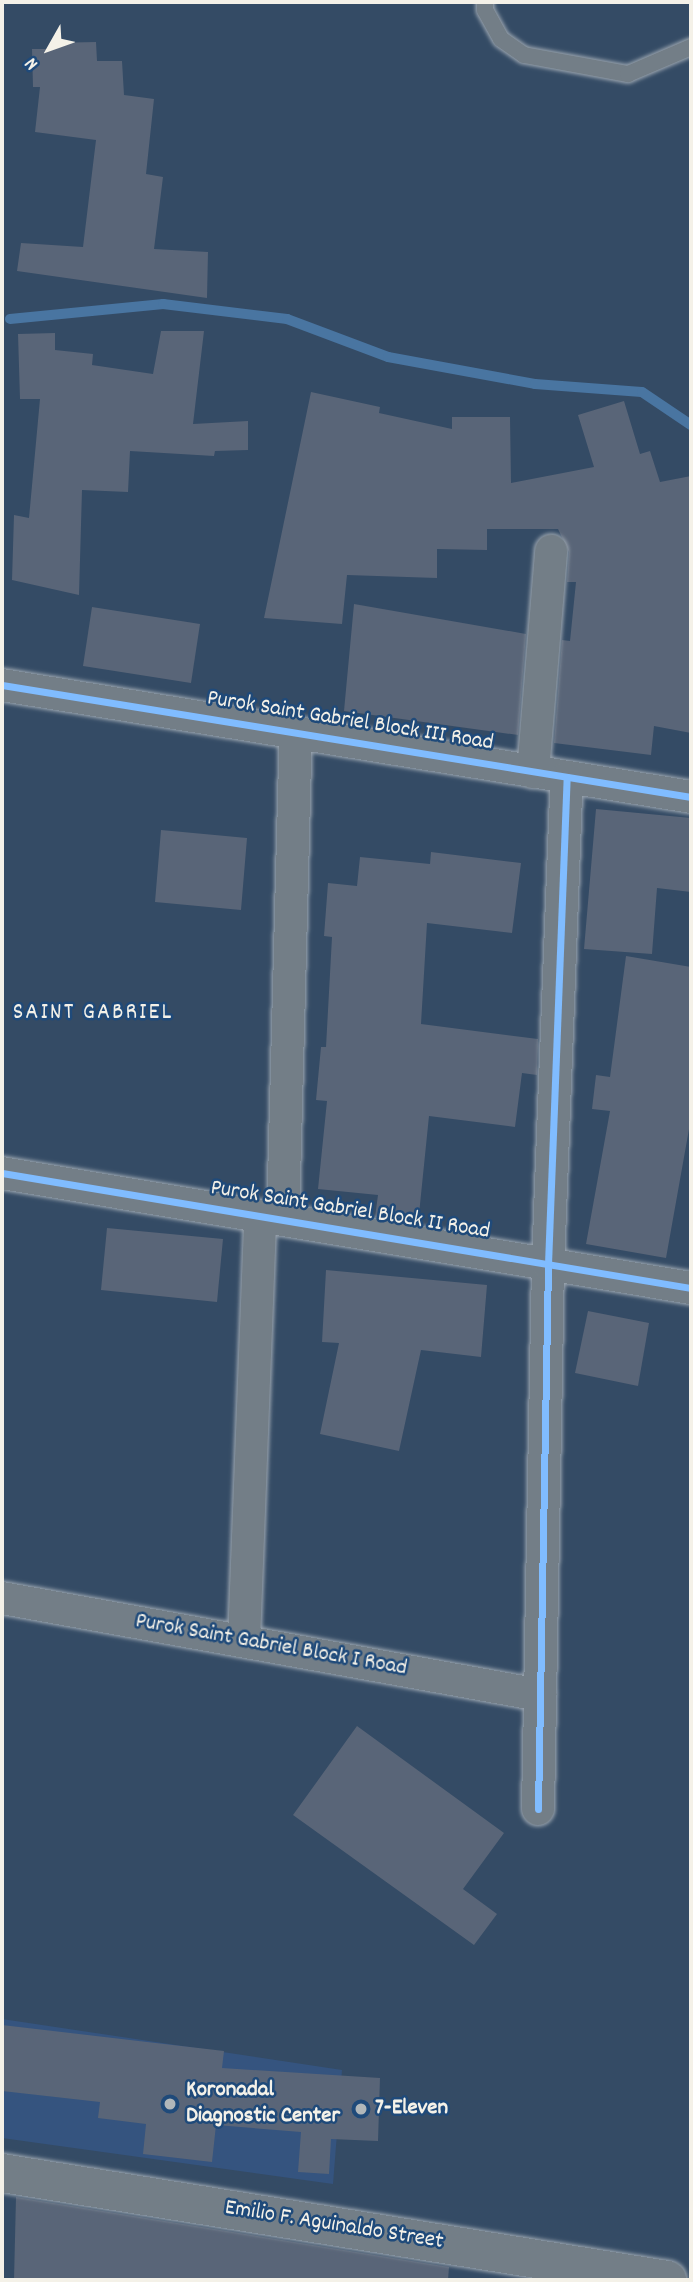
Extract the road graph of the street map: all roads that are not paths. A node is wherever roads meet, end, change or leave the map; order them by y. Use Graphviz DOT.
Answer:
graph roads {
  1 [pos="485,2"];
  2 [pos="691,47"];
  3 [pos="551,551"];
  4 [pos="2,685"];
  5 [pos="296,733"];
  6 [pos="533,772"];
  7 [pos="567,777"];
  8 [pos="691,797"];
  9 [pos="2,1173"];
  10 [pos="271,1218"];
  11 [pos="548,1264"];
  12 [pos="691,1288"];
  13 [pos="2,1598"];
  14 [pos="244,1641"];
  15 [pos="540,1695"];
  16 [pos="538,1809"];
  17 [pos="2,2173"];
  18 [pos="667,2280"];
  1 -- 2 [label="lane"];
  3 -- 6 [label="street"];
  4 -- 5 [label="street, Purok Saint Gabriel Block III Road"];
  5 -- 6 [label="street, Purok Saint Gabriel Block III Road"];
  5 -- 10 [label="street"];
  6 -- 7 [label="street, Purok Saint Gabriel Block III Road"];
  7 -- 8 [label="street, Purok Saint Gabriel Block III Road"];
  7 -- 11 [label="street"];
  9 -- 10 [label="street, Purok Saint Gabriel Block II Road"];
  10 -- 11 [label="street, Purok Saint Gabriel Block II Road"];
  10 -- 14 [label="street"];
  11 -- 12 [label="street, Purok Saint Gabriel Block II Road"];
  11 -- 15 [label="street"];
  13 -- 14 [label="street, Purok Saint Gabriel Block I Road"];
  14 -- 15 [label="street, Purok Saint Gabriel Block I Road"];
  15 -- 16 [label="street"];
  17 -- 18 [label="street, Emilio F. Aguinaldo Street"];
}
